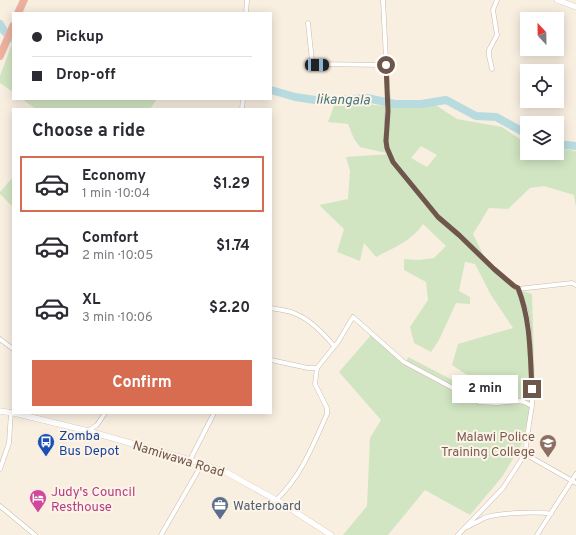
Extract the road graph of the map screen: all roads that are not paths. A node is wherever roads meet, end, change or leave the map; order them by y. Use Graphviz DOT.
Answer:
graph roads {
  1 [pos="24,0"];
  2 [pos="247,0"];
  3 [pos="383,0"];
  4 [pos="497,0"];
  5 [pos="557,0"];
  6 [pos="576,7"];
  7 [pos="18,12"];
  8 [pos="246,12"];
  9 [pos="308,24"];
  10 [pos="12,28"];
  11 [pos="0,56"];
  12 [pos="386,65"];
  13 [pos="492,69"];
  14 [pos="576,285"];
  15 [pos="518,288"];
  16 [pos="272,308"];
  17 [pos="0,339"];
  18 [pos="334,346"];
  19 [pos="12,348"];
  20 [pos="272,360"];
  21 [pos="317,368"];
  22 [pos="532,406"];
  23 [pos="0,411"];
  24 [pos="12,413"];
  25 [pos="13,414"];
  26 [pos="17,414"];
  27 [pos="105,414"];
  28 [pos="213,414"];
  29 [pos="88,431"];
  30 [pos="525,454"];
  31 [pos="190,460"];
  32 [pos="202,464"];
  33 [pos="0,468"];
  34 [pos="576,474"];
  35 [pos="574,482"];
  36 [pos="276,500"];
  37 [pos="0,506"];
  38 [pos="550,514"];
  39 [pos="465,528"];
  40 [pos="35,535"];
  41 [pos="161,535"];
  42 [pos="331,535"];
  43 [pos="458,535"];
  44 [pos="537,535"];
  1 -- 7 [label="highway"];
  2 -- 8 [label="street"];
  3 -- 12 [label="street"];
  4 -- 13 [label="street"];
  5 -- 6 [label="street"];
  9 -- 12 [label="street"];
  10 -- 11 [label="highway"];
  12 -- 15 [label="street"];
  14 -- 15 [label="street"];
  15 -- 22 [label="street"];
  16 -- 18 [label="street"];
  17 -- 19 [label="street"];
  18 -- 21 [label="street"];
  18 -- 22 [label="street"];
  20 -- 21 [label="street"];
  21 -- 36 [label="street"];
  22 -- 30 [label="street"];
  23 -- 24 [label="street, Namiwawa Road"];
  25 -- 33 [label="street"];
  26 -- 29 [label="street, Namiwawa Road"];
  27 -- 29 [label="street"];
  28 -- 31 [label="street"];
  29 -- 31 [label="street, Namiwawa Road"];
  30 -- 35 [label="street"];
  30 -- 39 [label="street"];
  31 -- 32 [label="street, Namiwawa Road"];
  32 -- 36 [label="street, Namiwawa Road"];
  32 -- 41 [label="street"];
  34 -- 35 [label="street"];
  35 -- 38 [label="street"];
  36 -- 42 [label="street, Namiwawa Road"];
  37 -- 40 [label="street"];
  38 -- 39 [label="street"];
  38 -- 44 [label="street"];
  39 -- 43 [label="street"];
}
